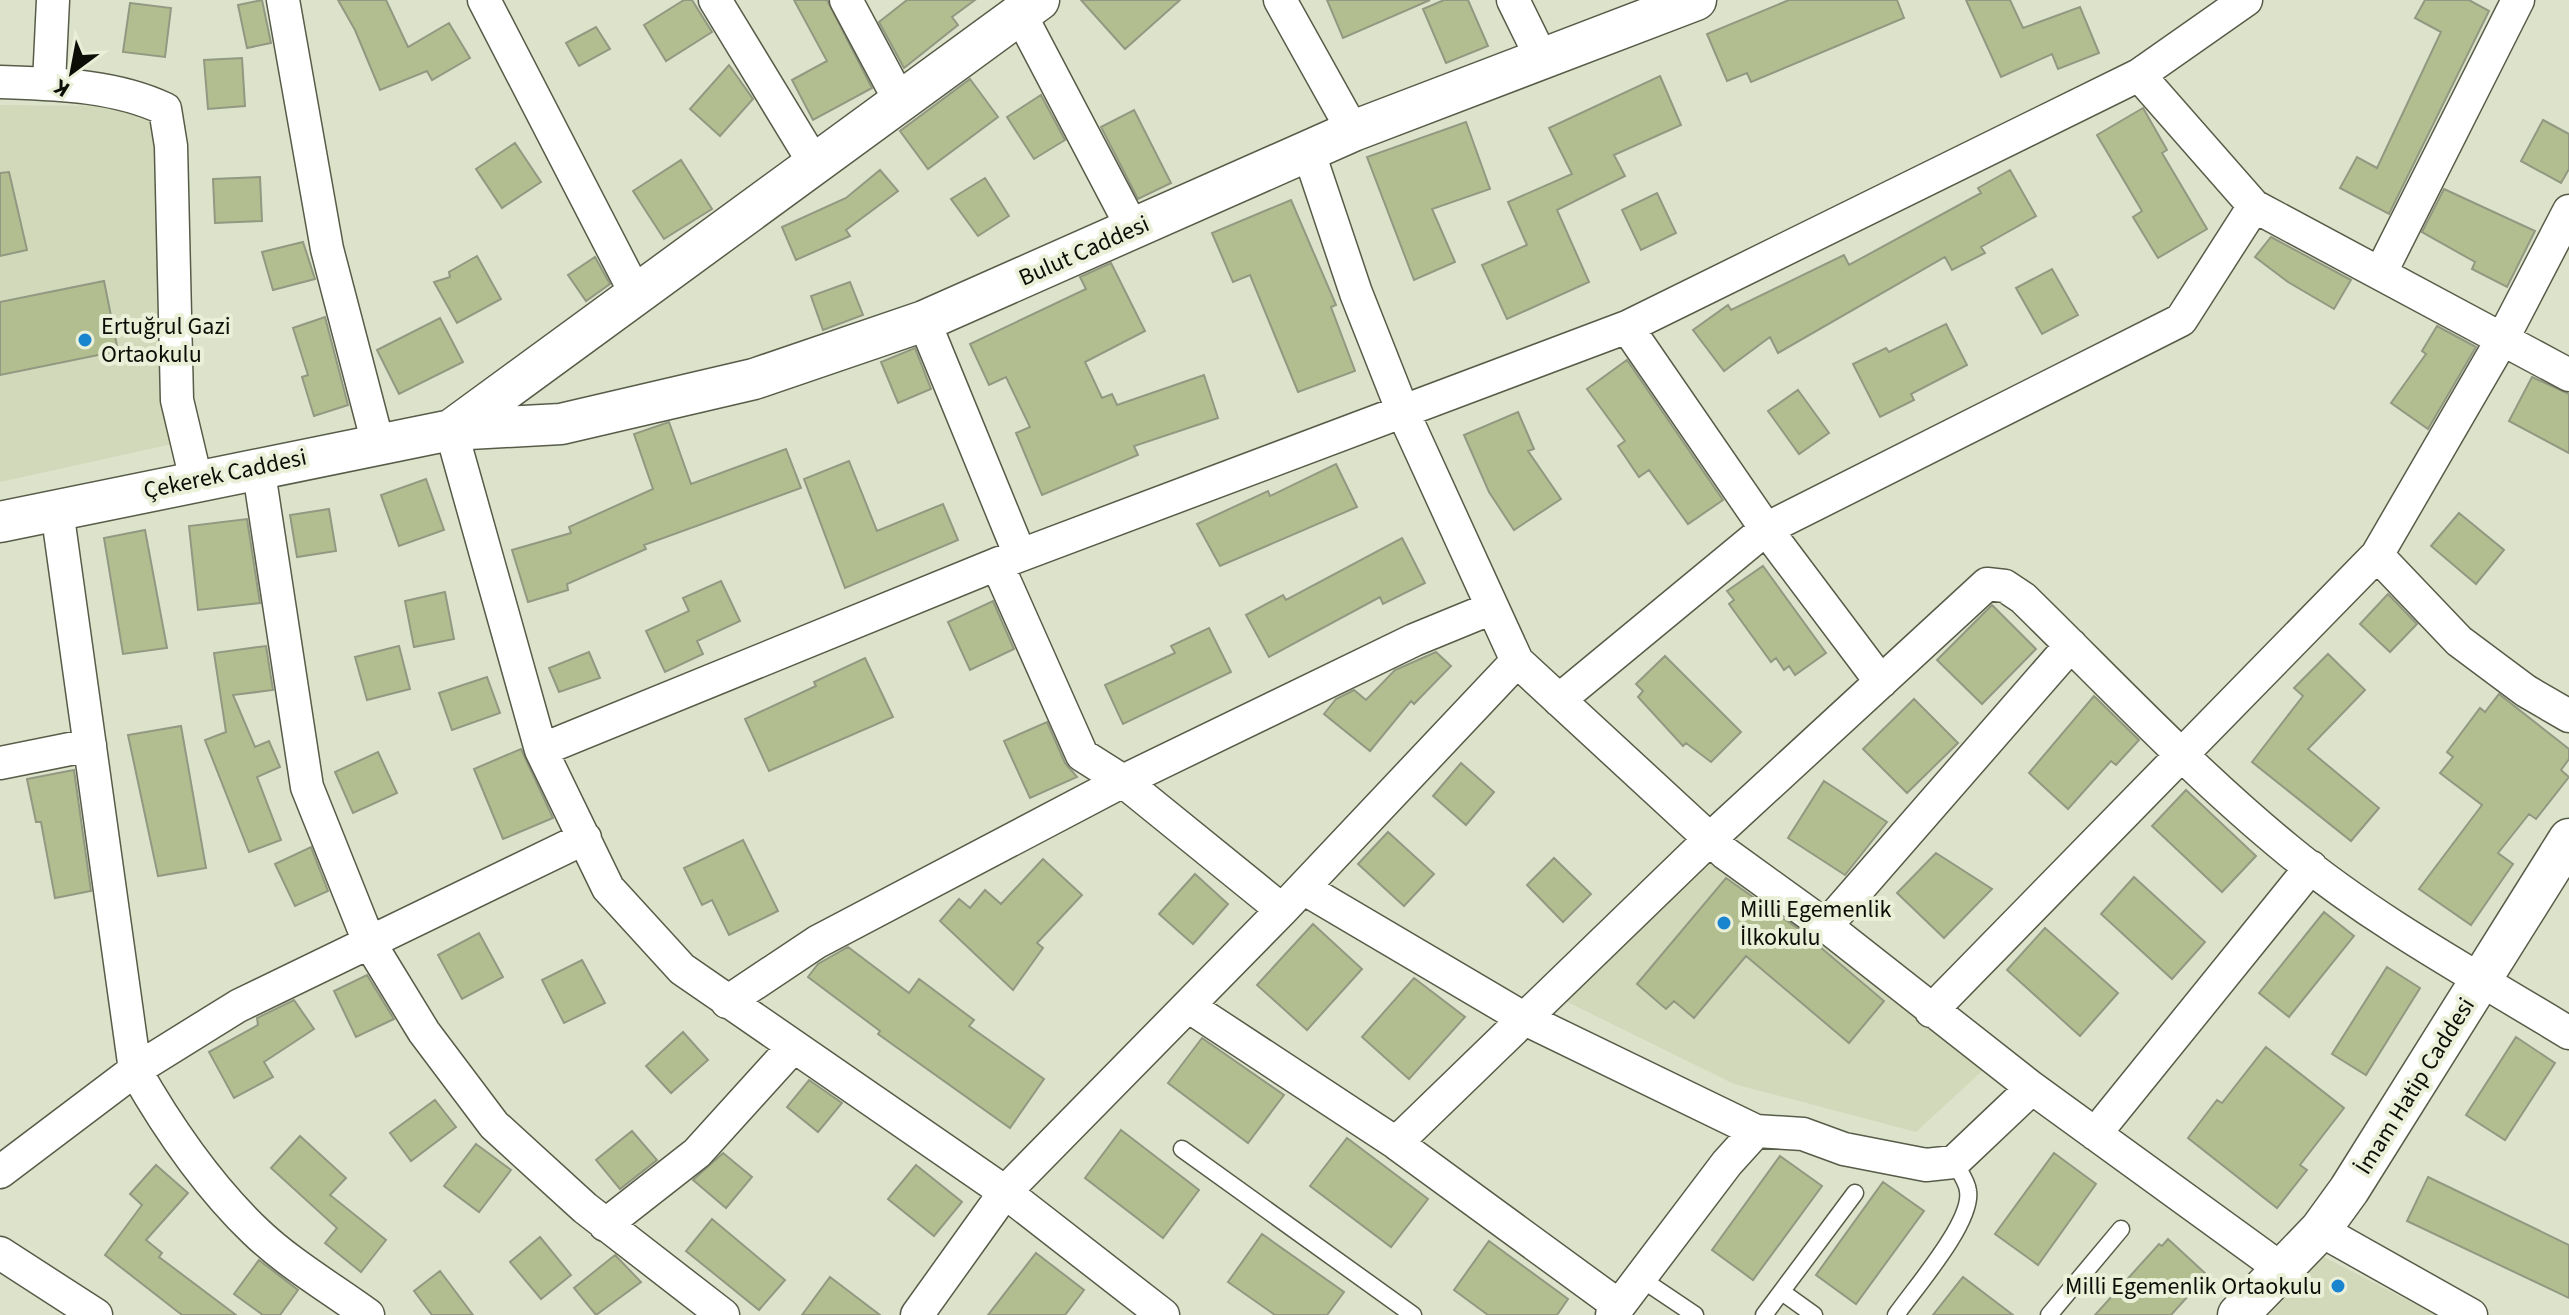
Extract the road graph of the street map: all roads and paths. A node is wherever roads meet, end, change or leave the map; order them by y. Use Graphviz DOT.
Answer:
graph roads {
  1 [pos="53,0"];
  2 [pos="283,0"];
  3 [pos="484,0"];
  4 [pos="715,0"];
  5 [pos="846,0"];
  6 [pos="1280,0"];
  7 [pos="1513,0"];
  8 [pos="1696,0"];
  9 [pos="2246,0"];
  10 [pos="2518,0"];
  11 [pos="1029,7"];
  12 [pos="1542,59"];
  13 [pos="2139,75"];
  14 [pos="0,82"];
  15 [pos="49,83"];
  16 [pos="901,103"];
  17 [pos="1353,131"];
  18 [pos="1309,153"];
  19 [pos="816,166"];
  20 [pos="2254,206"];
  21 [pos="2569,211"];
  22 [pos="1133,229"];
  23 [pos="2381,272"];
  24 [pos="637,296"];
  25 [pos="924,321"];
  26 [pos="1627,327"];
  27 [pos="2503,338"];
  28 [pos="2569,375"];
  29 [pos="1403,412"];
  30 [pos="451,430"];
  31 [pos="378,444"];
  32 [pos="258,466"];
  33 [pos="196,480"];
  34 [pos="57,510"];
  35 [pos="0,522"];
  36 [pos="1766,529"];
  37 [pos="2377,555"];
  38 [pos="1009,560"];
  39 [pos="1492,608"];
  40 [pos="2071,645"];
  41 [pos="1517,661"];
  42 [pos="1881,682"];
  43 [pos="1559,700"];
  44 [pos="2569,716"];
  45 [pos="90,745"];
  46 [pos="541,750"];
  47 [pos="2180,753"];
  48 [pos="0,763"];
  49 [pos="1123,781"];
  50 [pos="585,838"];
  51 [pos="1710,839"];
  52 [pos="2569,839"];
  53 [pos="2311,867"];
  54 [pos="1293,899"];
  55 [pos="1826,926"];
  56 [pos="369,942"];
  57 [pos="2481,979"];
  58 [pos="727,1002"];
  59 [pos="1188,1006"];
  60 [pos="1931,1011"];
  61 [pos="1525,1019"];
  62 [pos="2569,1033"];
  63 [pos="793,1047"];
  64 [pos="135,1070"];
  65 [pos="2032,1088"];
  66 [pos="1756,1131"];
  67 [pos="2095,1134"];
  68 [pos="1396,1143"];
  69 [pos="1182,1149"];
  70 [pos="1954,1162"];
  71 [pos="0,1172"];
  72 [pos="1005,1192"];
  73 [pos="1855,1193"];
  74 [pos="605,1225"];
  75 [pos="2121,1229"];
  76 [pos="2320,1230"];
  77 [pos="0,1253"];
  78 [pos="2280,1268"];
  79 [pos="1640,1278"];
  80 [pos="1782,1292"];
  81 [pos="1616,1310"];
  82 [pos="96,1315"];
  83 [pos="368,1315"];
  84 [pos="723,1315"];
  85 [pos="917,1315"];
  86 [pos="1163,1315"];
  87 [pos="1413,1315"];
  88 [pos="1695,1315"];
  89 [pos="1764,1315"];
  90 [pos="1814,1315"];
  91 [pos="1896,1315"];
  92 [pos="2049,1315"];
  93 [pos="2238,1315"];
  94 [pos="2471,1315"];
  1 -- 15 [label="street"];
  2 -- 31 [label="street"];
  3 -- 24 [label="street"];
  4 -- 19 [label="street"];
  5 -- 16 [label="street"];
  6 -- 17 [label="street"];
  7 -- 12 [label="street"];
  8 -- 12 [label="street, Bulut Caddesi"];
  9 -- 13 [label="street"];
  10 -- 23 [label="street"];
  11 -- 16 [label="street"];
  11 -- 22 [label="street"];
  12 -- 17 [label="street, Bulut Caddesi"];
  13 -- 20 [label="street"];
  13 -- 26 [label="street"];
  14 -- 15 [label="street"];
  15 -- 33 [label="street"];
  16 -- 19 [label="street"];
  17 -- 18 [label="street, Bulut Caddesi"];
  18 -- 22 [label="street, Bulut Caddesi"];
  18 -- 29 [label="street"];
  19 -- 24 [label="street"];
  20 -- 23 [label="street"];
  20 -- 36 [label="street"];
  21 -- 27 [label="street"];
  22 -- 25 [label="street, Bulut Caddesi"];
  23 -- 27 [label="street"];
  24 -- 30 [label="street"];
  25 -- 30 [label="street, Bulut Caddesi"];
  25 -- 38 [label="street"];
  26 -- 29 [label="street"];
  26 -- 36 [label="street"];
  27 -- 28 [label="street"];
  27 -- 37 [label="street"];
  29 -- 38 [label="street"];
  29 -- 39 [label="street"];
  30 -- 31 [label="street, Çekerek Caddesi"];
  30 -- 46 [label="street"];
  31 -- 32 [label="street, Çekerek Caddesi"];
  32 -- 33 [label="street, Çekerek Caddesi"];
  32 -- 56 [label="street"];
  33 -- 34 [label="street, Çekerek Caddesi"];
  34 -- 35 [label="street, Çekerek Caddesi"];
  34 -- 45 [label="street"];
  36 -- 42 [label="street"];
  36 -- 43 [label="street"];
  37 -- 44 [label="street"];
  37 -- 47 [label="street"];
  38 -- 46 [label="street"];
  38 -- 49 [label="street"];
  39 -- 41 [label="street"];
  39 -- 49 [label="street"];
  40 -- 42 [label="street"];
  40 -- 47 [label="street"];
  40 -- 55 [label="street"];
  41 -- 43 [label="street"];
  41 -- 54 [label="street"];
  42 -- 51 [label="street"];
  43 -- 51 [label="street"];
  45 -- 48 [label="street"];
  45 -- 64 [label="street"];
  46 -- 50 [label="street"];
  47 -- 53 [label="street"];
  47 -- 60 [label="street"];
  49 -- 54 [label="street"];
  49 -- 58 [label="street"];
  50 -- 56 [label="street"];
  50 -- 58 [label="street"];
  51 -- 55 [label="street"];
  51 -- 61 [label="street"];
  52 -- 57 [label="street, İmam Hatip Caddesi"];
  53 -- 57 [label="street"];
  53 -- 67 [label="street"];
  54 -- 59 [label="street"];
  54 -- 61 [label="street"];
  55 -- 60 [label="street"];
  56 -- 64 [label="street"];
  56 -- 74 [label="street"];
  57 -- 62 [label="street"];
  57 -- 76 [label="street, İmam Hatip Caddesi"];
  58 -- 63 [label="street"];
  59 -- 68 [label="street"];
  59 -- 72 [label="street"];
  60 -- 65 [label="street"];
  61 -- 66 [label="street"];
  61 -- 68 [label="street"];
  63 -- 72 [label="street"];
  63 -- 74 [label="street"];
  64 -- 71 [label="street"];
  64 -- 83 [label="street"];
  65 -- 67 [label="street"];
  65 -- 70 [label="street"];
  66 -- 70 [label="street"];
  66 -- 79 [label="street"];
  67 -- 78 [label="street"];
  68 -- 81 [label="street"];
  69 -- 87 [label="lane"];
  70 -- 91 [label="lane"];
  72 -- 85 [label="street"];
  72 -- 86 [label="street"];
  73 -- 80 [label="lane"];
  74 -- 84 [label="street"];
  75 -- 92 [label="lane"];
  76 -- 78 [label="street, İmam Hatip Caddesi"];
  76 -- 94 [label="street"];
  77 -- 82 [label="street"];
  78 -- 93 [label="street, İmam Hatip Caddesi"];
  79 -- 81 [label="street"];
  79 -- 88 [label="lane"];
  80 -- 89 [label="lane"];
  80 -- 90 [label="lane"];
}
